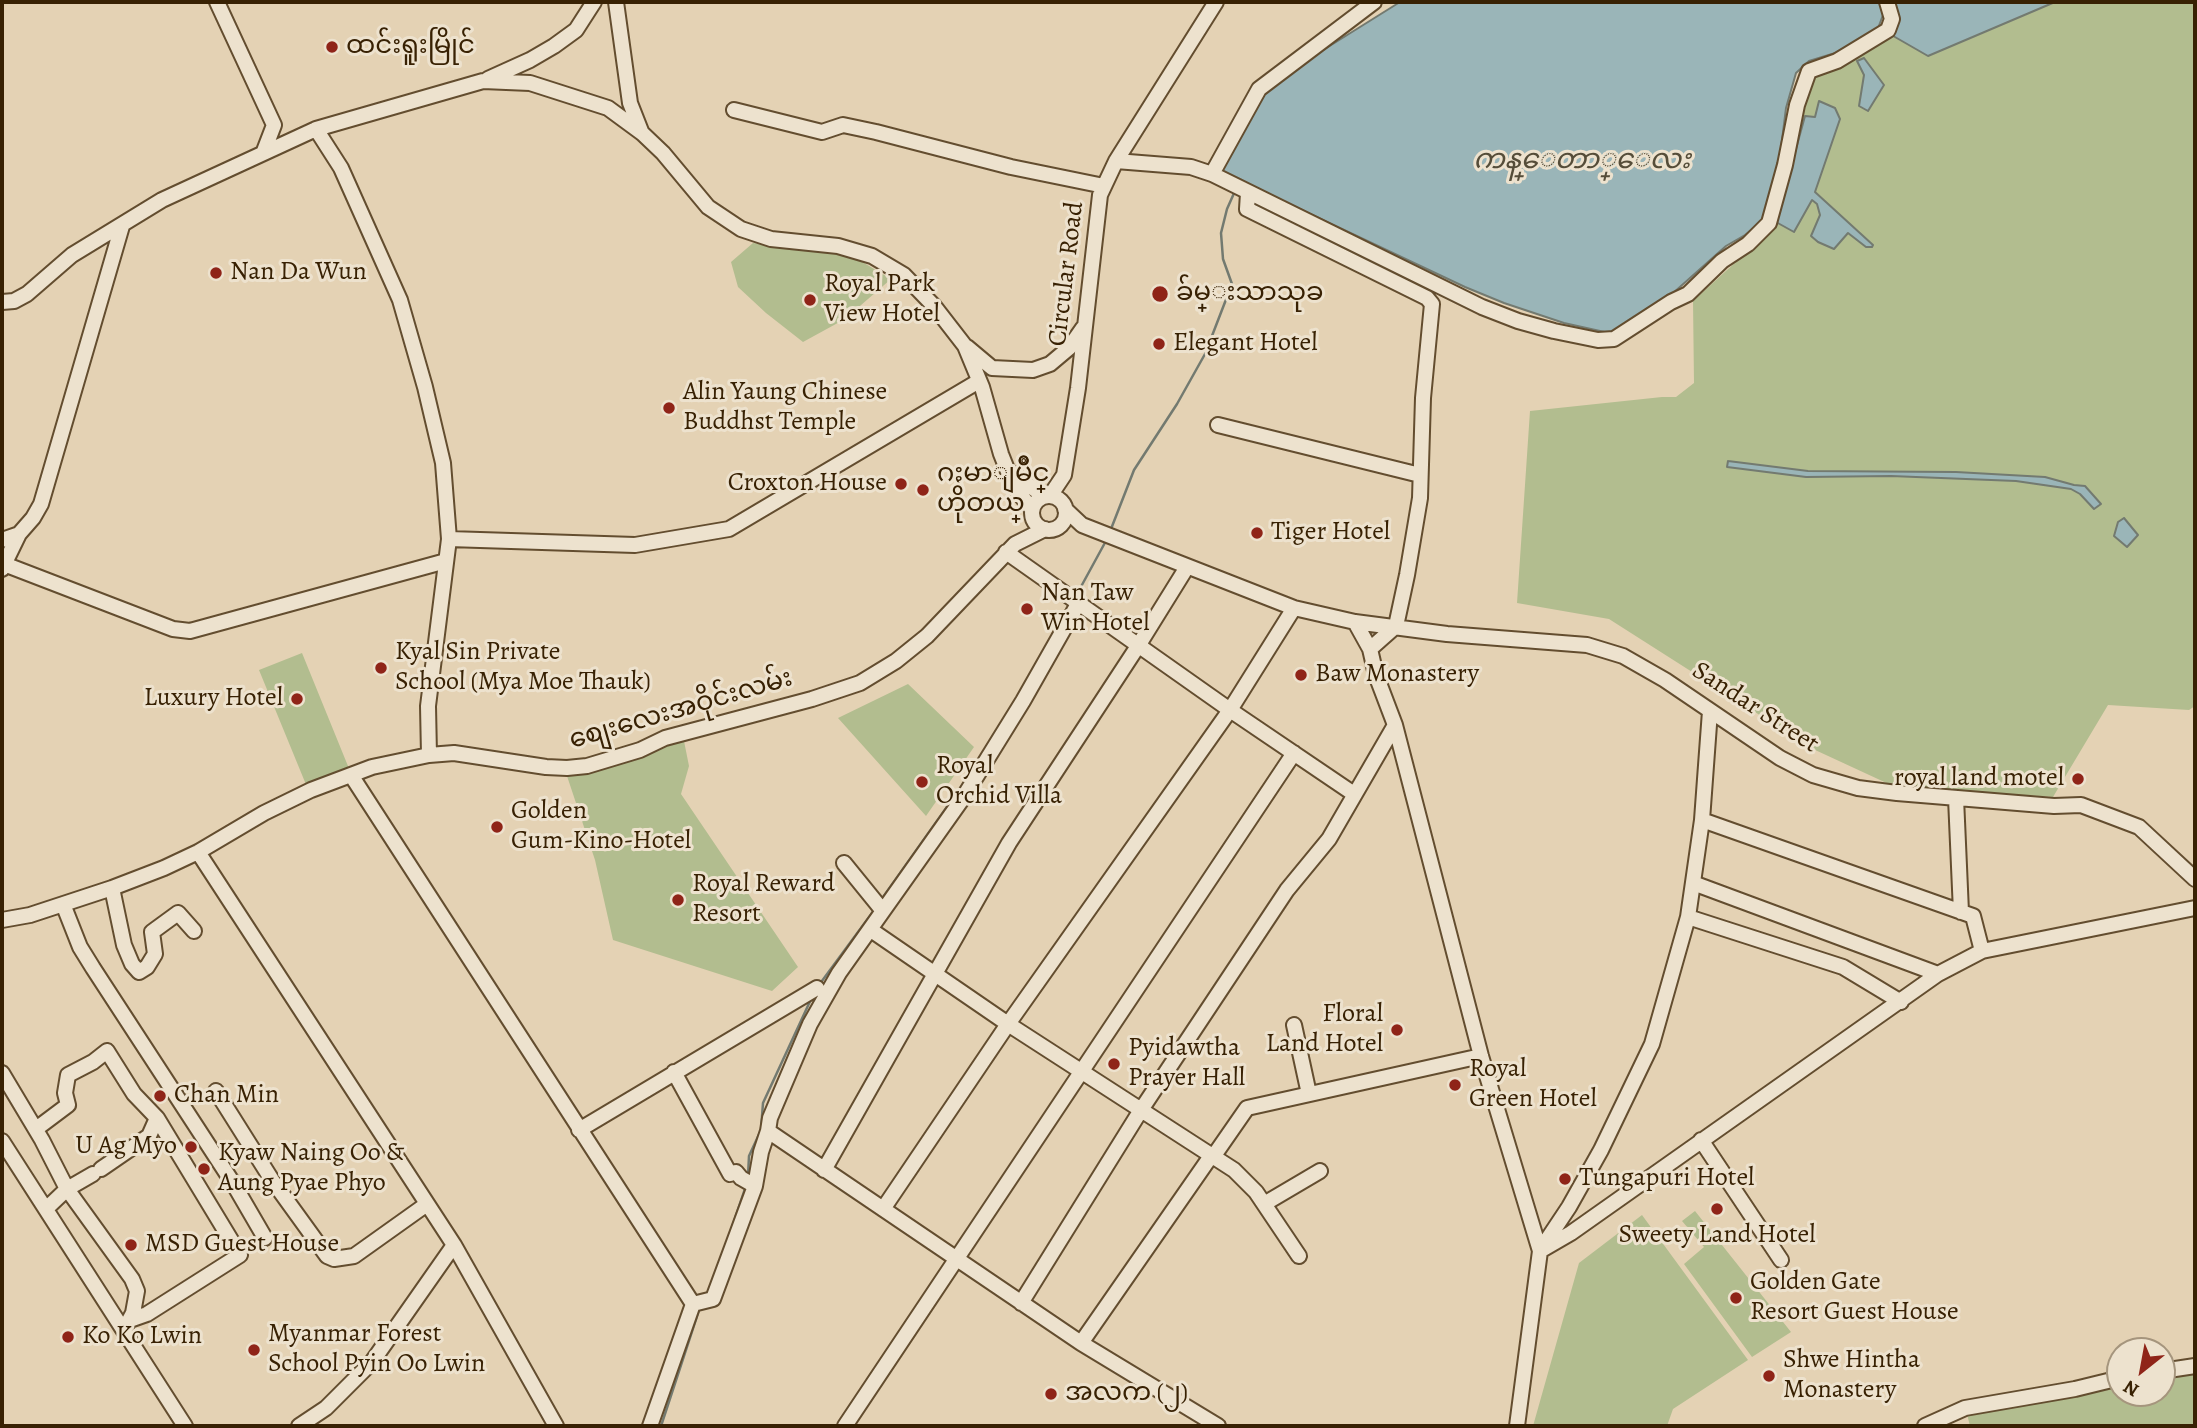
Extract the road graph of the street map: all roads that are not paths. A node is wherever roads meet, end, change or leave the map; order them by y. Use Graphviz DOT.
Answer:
graph roads {
  1 [pos="217,2"];
  2 [pos="594,2"];
  3 [pos="616,2"];
  4 [pos="1216,2"];
  5 [pos="1374,2"];
  6 [pos="1887,2"];
  7 [pos="483,81"];
  8 [pos="734,110"];
  9 [pos="316,129"];
  10 [pos="642,132"];
  11 [pos="264,151"];
  12 [pos="1116,161"];
  13 [pos="1212,174"];
  14 [pos="1104,186"];
  15 [pos="1248,193"];
  16 [pos="122,226"];
  17 [pos="2,302"];
  18 [pos="1084,327"];
  19 [pos="965,346"];
  20 [pos="979,382"];
  21 [pos="1218,425"];
  22 [pos="1010,472"];
  23 [pos="1064,475"];
  24 [pos="1420,475"];
  25 [pos="1047,496"];
  26 [pos="1065,508"];
  27 [pos="1032,512"];
  28 [pos="1082,525"];
  29 [pos="1052,528"];
  30 [pos="19,534"];
  31 [pos="449,539"];
  32 [pos="2,540"];
  33 [pos="1010,548"];
  34 [pos="446,561"];
  35 [pos="3,565"];
  36 [pos="1187,567"];
  37 [pos="1075,601"];
  38 [pos="1294,608"];
  39 [pos="1355,622"];
  40 [pos="1396,626"];
  41 [pos="1139,646"];
  42 [pos="1370,649"];
  43 [pos="1230,710"];
  44 [pos="1710,711"];
  45 [pos="1395,725"];
  46 [pos="1294,753"];
  47 [pos="429,755"];
  48 [pos="351,775"];
  49 [pos="1354,794"];
  50 [pos="1956,799"];
  51 [pos="1702,820"];
  52 [pos="198,852"];
  53 [pos="844,863"];
  54 [pos="2195,879"];
  55 [pos="1693,883"];
  56 [pos="112,888"];
  57 [pos="63,904"];
  58 [pos="879,907"];
  59 [pos="2195,908"];
  60 [pos="1961,912"];
  61 [pos="1688,917"];
  62 [pos="2,920"];
  63 [pos="194,930"];
  64 [pos="871,930"];
  65 [pos="1982,951"];
  66 [pos="934,974"];
  67 [pos="1938,974"];
  68 [pos="817,988"];
  69 [pos="1901,1002"];
  70 [pos="1008,1024"];
  71 [pos="1294,1025"];
  72 [pos="1481,1056"];
  73 [pos="1081,1071"];
  74 [pos="674,1072"];
  75 [pos="2,1073"];
  76 [pos="216,1091"];
  77 [pos="1309,1094"];
  78 [pos="1141,1110"];
  79 [pos="157,1118"];
  80 [pos="36,1129"];
  81 [pos="579,1130"];
  82 [pos="768,1131"];
  83 [pos="1701,1140"];
  84 [pos="2,1141"];
  85 [pos="1212,1156"];
  86 [pos="824,1170"];
  87 [pos="1320,1171"];
  88 [pos="749,1182"];
  89 [pos="67,1188"];
  90 [pos="427,1204"];
  91 [pos="1264,1204"];
  92 [pos="46,1209"];
  93 [pos="883,1209"];
  94 [pos="265,1238"];
  95 [pos="454,1245"];
  96 [pos="1540,1251"];
  97 [pos="1299,1256"];
  98 [pos="954,1259"];
  99 [pos="1781,1260"];
  100 [pos="700,1302"];
  101 [pos="1021,1303"];
  102 [pos="126,1326"];
  103 [pos="1081,1343"];
  104 [pos="2195,1366"];
  105 [pos="2176,1369"];
  106 [pos="2106,1381"];
  107 [pos="185,1426"];
  108 [pos="299,1426"];
  109 [pos="556,1426"];
  110 [pos="650,1426"];
  111 [pos="845,1426"];
  112 [pos="1218,1426"];
  113 [pos="1517,1426"];
  114 [pos="1925,1426"];
  1 -- 11 [label="street"];
  2 -- 7 [label="street"];
  3 -- 10 [label="street"];
  4 -- 12 [label="street, Circular Road"];
  5 -- 13 [label="street"];
  6 -- 15 [label="street"];
  7 -- 9 [label="street"];
  7 -- 10 [label="street"];
  8 -- 14 [label="street"];
  9 -- 11 [label="street"];
  9 -- 31 [label="street"];
  10 -- 19 [label="street"];
  11 -- 16 [label="street"];
  12 -- 13 [label="street"];
  12 -- 14 [label="street, Circular Road"];
  13 -- 15 [label="street"];
  14 -- 18 [label="street, Circular Road"];
  15 -- 24 [label="street"];
  16 -- 17 [label="street"];
  16 -- 30 [label="street"];
  18 -- 19 [label="street"];
  18 -- 23 [label="street, Circular Road"];
  19 -- 20 [label="street"];
  20 -- 22 [label="street"];
  20 -- 31 [label="street"];
  21 -- 24 [label="street"];
  22 -- 25 [label="street"];
  22 -- 27 [label="street"];
  23 -- 25 [label="street, Circular Road"];
  23 -- 26 [label="street"];
  24 -- 40 [label="street"];
  25 -- 26 [label="street"];
  25 -- 27 [label="street"];
  26 -- 28 [label="street"];
  26 -- 29 [label="street"];
  27 -- 29 [label="street"];
  27 -- 33 [label="street"];
  28 -- 29 [label="street"];
  28 -- 36 [label="street, Sandar Street"];
  29 -- 33 [label="street"];
  30 -- 32 [label="street"];
  30 -- 35 [label="street"];
  31 -- 34 [label="street"];
  33 -- 37 [label="street"];
  33 -- 47 [label="street, စျေးလေးအဝိုင်းလမ်း"];
  34 -- 35 [label="street"];
  34 -- 47 [label="street"];
  36 -- 38 [label="street, Sandar Street"];
  36 -- 41 [label="street"];
  37 -- 41 [label="street"];
  37 -- 58 [label="street"];
  38 -- 39 [label="street, Sandar Street"];
  38 -- 43 [label="street"];
  39 -- 40 [label="street, Sandar Street"];
  39 -- 42 [label="street"];
  40 -- 42 [label="street"];
  40 -- 44 [label="street, Sandar Street"];
  41 -- 43 [label="street"];
  41 -- 66 [label="street"];
  42 -- 45 [label="street"];
  43 -- 46 [label="street"];
  43 -- 70 [label="street"];
  44 -- 50 [label="street, Sandar Street"];
  44 -- 51 [label="street"];
  45 -- 49 [label="street"];
  45 -- 72 [label="street"];
  46 -- 49 [label="street"];
  46 -- 73 [label="street"];
  47 -- 48 [label="street, စျေးလေးအဝိုင်းလမ်း"];
  48 -- 52 [label="street, စျေးလေးအဝိုင်းလမ်း"];
  48 -- 81 [label="street"];
  49 -- 78 [label="street"];
  50 -- 54 [label="street, Sandar Street"];
  50 -- 60 [label="street"];
  51 -- 55 [label="street"];
  51 -- 60 [label="street"];
  52 -- 56 [label="street, စျေးလေးအဝိုင်းလမ်း"];
  52 -- 90 [label="street"];
  53 -- 58 [label="street"];
  55 -- 61 [label="street"];
  55 -- 67 [label="street"];
  56 -- 57 [label="street, စျေးလေးအဝိုင်းလမ်း"];
  56 -- 63 [label="street"];
  57 -- 62 [label="street, စျေးလေးအဝိုင်းလမ်း"];
  57 -- 94 [label="street"];
  58 -- 64 [label="street"];
  59 -- 65 [label="street"];
  60 -- 65 [label="street"];
  61 -- 69 [label="street"];
  61 -- 96 [label="street"];
  64 -- 66 [label="street"];
  64 -- 82 [label="street"];
  65 -- 67 [label="street"];
  66 -- 70 [label="street"];
  66 -- 86 [label="street"];
  67 -- 69 [label="street"];
  68 -- 74 [label="street"];
  69 -- 83 [label="street"];
  70 -- 73 [label="street"];
  70 -- 93 [label="street"];
  71 -- 77 [label="street"];
  72 -- 77 [label="street"];
  72 -- 96 [label="street"];
  73 -- 78 [label="street"];
  73 -- 98 [label="street"];
  74 -- 81 [label="street"];
  74 -- 88 [label="street"];
  75 -- 80 [label="street"];
  76 -- 90 [label="street"];
  77 -- 85 [label="street"];
  78 -- 85 [label="street"];
  78 -- 101 [label="street"];
  79 -- 80 [label="street"];
  79 -- 89 [label="street"];
  79 -- 102 [label="street"];
  80 -- 89 [label="street"];
  81 -- 100 [label="street"];
  82 -- 86 [label="street"];
  82 -- 88 [label="street"];
  83 -- 96 [label="street"];
  83 -- 99 [label="street"];
  84 -- 92 [label="street"];
  85 -- 91 [label="street"];
  85 -- 103 [label="street"];
  86 -- 93 [label="street"];
  87 -- 91 [label="street"];
  88 -- 100 [label="street"];
  89 -- 92 [label="street"];
  89 -- 102 [label="street"];
  90 -- 95 [label="street"];
  91 -- 97 [label="street"];
  92 -- 102 [label="street"];
  93 -- 98 [label="street"];
  95 -- 108 [label="street"];
  95 -- 109 [label="street"];
  96 -- 113 [label="street"];
  98 -- 101 [label="street"];
  98 -- 111 [label="street"];
  100 -- 110 [label="street"];
  101 -- 103 [label="street"];
  102 -- 107 [label="street"];
  103 -- 112 [label="street"];
  104 -- 105 [label="street"];
  106 -- 114 [label="street"];
}
